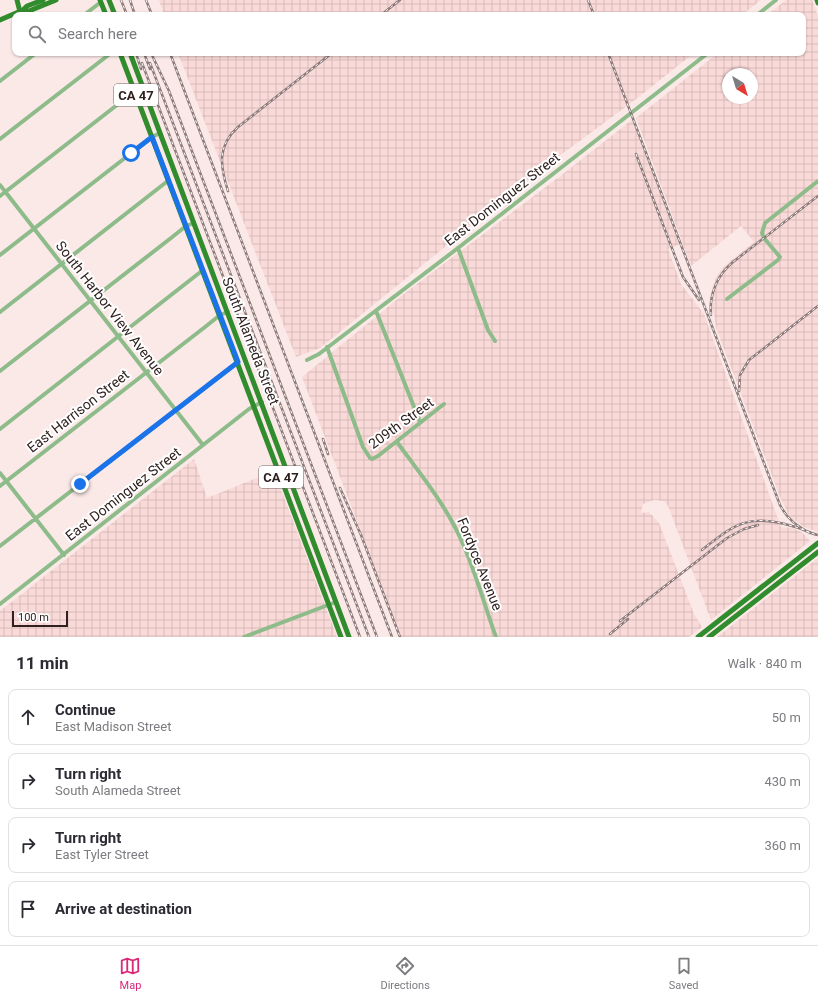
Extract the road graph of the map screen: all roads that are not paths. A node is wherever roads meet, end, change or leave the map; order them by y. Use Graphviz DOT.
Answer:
graph roads {
  1 [pos="17,0"];
  2 [pos="43,0"];
  3 [pos="56,0"];
  4 [pos="109,0"];
  5 [pos="776,0"];
  6 [pos="100,1"];
  7 [pos="22,11"];
  8 [pos="87,12"];
  9 [pos="105,12"];
  10 [pos="114,12"];
  11 [pos="761,12"];
  12 [pos="12,15"];
  13 [pos="0,20"];
  14 [pos="32,56"];
  15 [pos="107,56"];
  16 [pos="121,56"];
  17 [pos="131,56"];
  18 [pos="704,56"];
  19 [pos="0,81"];
  20 [pos="135,91"];
  21 [pos="160,133"];
  22 [pos="152,137"];
  23 [pos="0,139"];
  24 [pos="169,180"];
  25 [pos="818,181"];
  26 [pos="0,185"];
  27 [pos="6,192"];
  28 [pos="0,196"];
  29 [pos="194,223"];
  30 [pos="186,226"];
  31 [pos="34,228"];
  32 [pos="458,248"];
  33 [pos="0,255"];
  34 [pos="62,263"];
  35 [pos="203,270"];
  36 [pos="727,298"];
  37 [pos="90,300"];
  38 [pos="376,311"];
  39 [pos="0,312"];
  40 [pos="228,312"];
  41 [pos="220,315"];
  42 [pos="118,336"];
  43 [pos="495,341"];
  44 [pos="327,348"];
  45 [pos="307,360"];
  46 [pos="238,362"];
  47 [pos="0,371"];
  48 [pos="146,372"];
  49 [pos="262,402"];
  50 [pos="444,404"];
  51 [pos="254,405"];
  52 [pos="176,410"];
  53 [pos="420,422"];
  54 [pos="0,429"];
  55 [pos="397,442"];
  56 [pos="203,445"];
  57 [pos="0,473"];
  58 [pos="6,481"];
  59 [pos="0,486"];
  60 [pos="35,519"];
  61 [pos="818,543"];
  62 [pos="0,546"];
  63 [pos="315,547"];
  64 [pos="307,550"];
  65 [pos="818,552"];
  66 [pos="64,555"];
  67 [pos="336,602"];
  68 [pos="0,604"];
  69 [pos="328,605"];
  70 [pos="244,637"];
  71 [pos="340,637"];
  72 [pos="349,637"];
  73 [pos="496,637"];
  74 [pos="698,637"];
  75 [pos="709,637"];
  1 -- 7 [label="main road"];
  2 -- 7 [label="main road"];
  3 -- 7 [label="main road"];
  4 -- 10 [label="main road"];
  5 -- 11 [label="street"];
  6 -- 8 [label="street"];
  6 -- 9 [label="main road"];
  12 -- 13 [label="main road"];
  14 -- 19 [label="street"];
  15 -- 23 [label="street"];
  16 -- 20 [label="main road, South Alameda Street / CA 47"];
  17 -- 21 [label="main road, South Alameda Street / CA 47"];
  18 -- 32 [label="street, East Dominguez Street"];
  20 -- 22 [label="main road, South Alameda Street / CA 47"];
  20 -- 27 [label="street"];
  21 -- 22 [label="street"];
  21 -- 29 [label="main road, South Alameda Street / CA 47"];
  22 -- 24 [label="main road, South Alameda Street / CA 47"];
  22 -- 31 [label="street"];
  24 -- 30 [label="main road, South Alameda Street / CA 47"];
  24 -- 34 [label="street"];
  25 -- 36 [label="street"];
  26 -- 27 [label="street, South Harbor View Avenue"];
  27 -- 28 [label="street"];
  27 -- 31 [label="street, South Harbor View Avenue"];
  29 -- 30 [label="street"];
  29 -- 40 [label="main road, South Alameda Street / CA 47"];
  30 -- 35 [label="main road, South Alameda Street / CA 47"];
  30 -- 37 [label="street"];
  31 -- 33 [label="street"];
  31 -- 34 [label="street, South Harbor View Avenue"];
  32 -- 38 [label="street, East Dominguez Street"];
  32 -- 43 [label="street"];
  34 -- 37 [label="street, South Harbor View Avenue"];
  34 -- 39 [label="street"];
  35 -- 41 [label="main road, South Alameda Street / CA 47"];
  35 -- 42 [label="street"];
  37 -- 42 [label="street, South Harbor View Avenue"];
  37 -- 47 [label="street"];
  38 -- 44 [label="street, East Dominguez Street"];
  38 -- 53 [label="street"];
  40 -- 41 [label="street, East Harrison Street"];
  40 -- 49 [label="main road, South Alameda Street / CA 47"];
  41 -- 46 [label="main road, South Alameda Street / CA 47"];
  41 -- 48 [label="street, East Harrison Street"];
  42 -- 48 [label="street, South Harbor View Avenue"];
  42 -- 54 [label="street"];
  44 -- 45 [label="street, East Dominguez Street"];
  44 -- 55 [label="street, 209th Street"];
  46 -- 51 [label="main road, South Alameda Street / CA 47"];
  46 -- 52 [label="street"];
  48 -- 52 [label="street, South Harbor View Avenue"];
  48 -- 58 [label="street, East Harrison Street"];
  49 -- 51 [label="street, East Dominguez Street"];
  49 -- 63 [label="main road, South Alameda Street / CA 47"];
  50 -- 53 [label="street, 209th Street"];
  51 -- 56 [label="street, East Dominguez Street"];
  51 -- 64 [label="main road, South Alameda Street / CA 47"];
  52 -- 56 [label="street, South Harbor View Avenue"];
  52 -- 60 [label="street"];
  53 -- 55 [label="street, 209th Street"];
  55 -- 73 [label="street, Fordyce Avenue"];
  56 -- 66 [label="street, East Dominguez Street"];
  57 -- 58 [label="street"];
  58 -- 59 [label="street, East Harrison Street"];
  58 -- 60 [label="street"];
  60 -- 62 [label="street"];
  60 -- 66 [label="street"];
  61 -- 74 [label="main road"];
  63 -- 64 [label="main road"];
  63 -- 67 [label="main road, South Alameda Street / CA 47"];
  64 -- 69 [label="main road, South Alameda Street / CA 47"];
  65 -- 75 [label="main road"];
  66 -- 68 [label="street, East Dominguez Street"];
  67 -- 69 [label="street"];
  67 -- 72 [label="main road, South Alameda Street / CA 47"];
  69 -- 70 [label="street"];
  69 -- 71 [label="main road, South Alameda Street / CA 47"];
}
